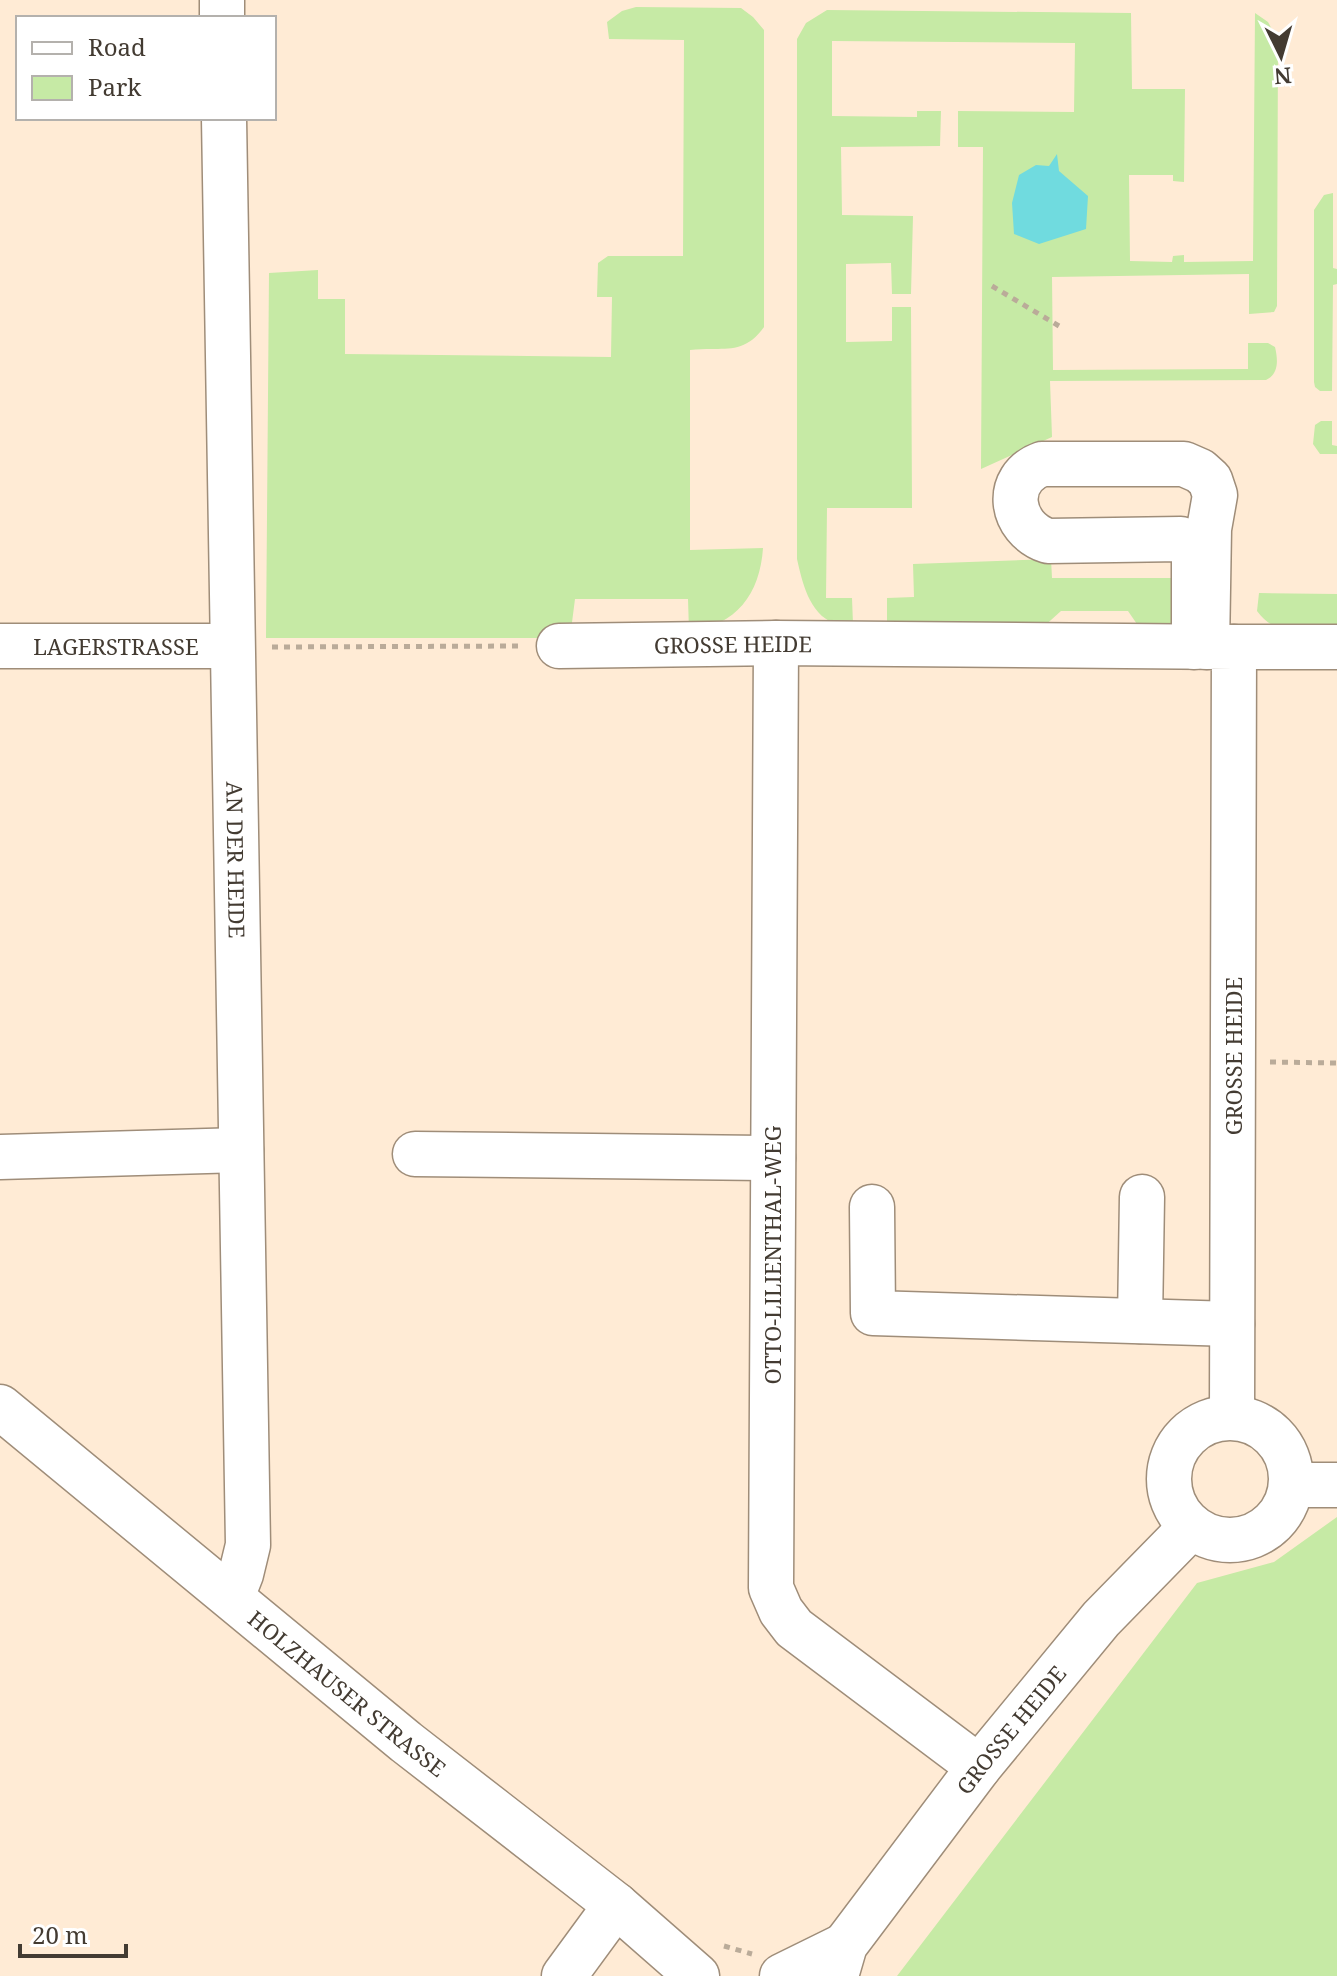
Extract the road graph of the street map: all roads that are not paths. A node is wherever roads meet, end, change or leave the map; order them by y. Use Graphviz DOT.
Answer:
graph roads {
  1 [pos="224,120"];
  2 [pos="776,643"];
  3 [pos="0,646"];
  4 [pos="231,646"];
  5 [pos="559,646"];
  6 [pos="1211,647"];
  7 [pos="1337,647"];
  8 [pos="241,1150"];
  9 [pos="415,1154"];
  10 [pos="0,1157"];
  11 [pos="773,1158"];
  12 [pos="1142,1197"];
  13 [pos="872,1207"];
  14 [pos="1140,1321"];
  15 [pos="1232,1324"];
  16 [pos="0,1407"];
  17 [pos="1232,1417"];
  18 [pos="1292,1485"];
  19 [pos="1337,1485"];
  20 [pos="1191,1527"];
  21 [pos="232,1597"];
  22 [pos="979,1767"];
  23 [pos="616,1905"];
  24 [pos="709,1960"];
  25 [pos="816,1966"];
  26 [pos="564,1976"];
  1 -- 4 [label="street, AN DER HEIDE"];
  2 -- 5 [label="street, GROSSE HEIDE"];
  2 -- 6 [label="street, GROSSE HEIDE"];
  2 -- 11 [label="street, OTTO-LILIENTHAL-WEG"];
  3 -- 4 [label="street, LAGERSTRASSE"];
  4 -- 8 [label="street, AN DER HEIDE"];
  6 -- 6 [label="street"];
  6 -- 7 [label="street, GROSSE HEIDE"];
  6 -- 15 [label="street, GROSSE HEIDE"];
  8 -- 10 [label="street"];
  8 -- 21 [label="street, AN DER HEIDE"];
  9 -- 11 [label="street"];
  11 -- 22 [label="street, OTTO-LILIENTHAL-WEG"];
  12 -- 14 [label="street"];
  13 -- 14 [label="street"];
  14 -- 15 [label="street"];
  15 -- 17 [label="street, GROSSE HEIDE"];
  16 -- 21 [label="street, HOLZHAUSER STRASSE"];
  17 -- 18 [label="street"];
  17 -- 20 [label="street"];
  18 -- 19 [label="street"];
  18 -- 20 [label="street"];
  20 -- 22 [label="street, GROSSE HEIDE"];
  21 -- 23 [label="street, HOLZHAUSER STRASSE"];
  22 -- 25 [label="street, GROSSE HEIDE"];
  23 -- 24 [label="street, HOLZHAUSER STRASSE"];
  23 -- 26 [label="street"];
}
